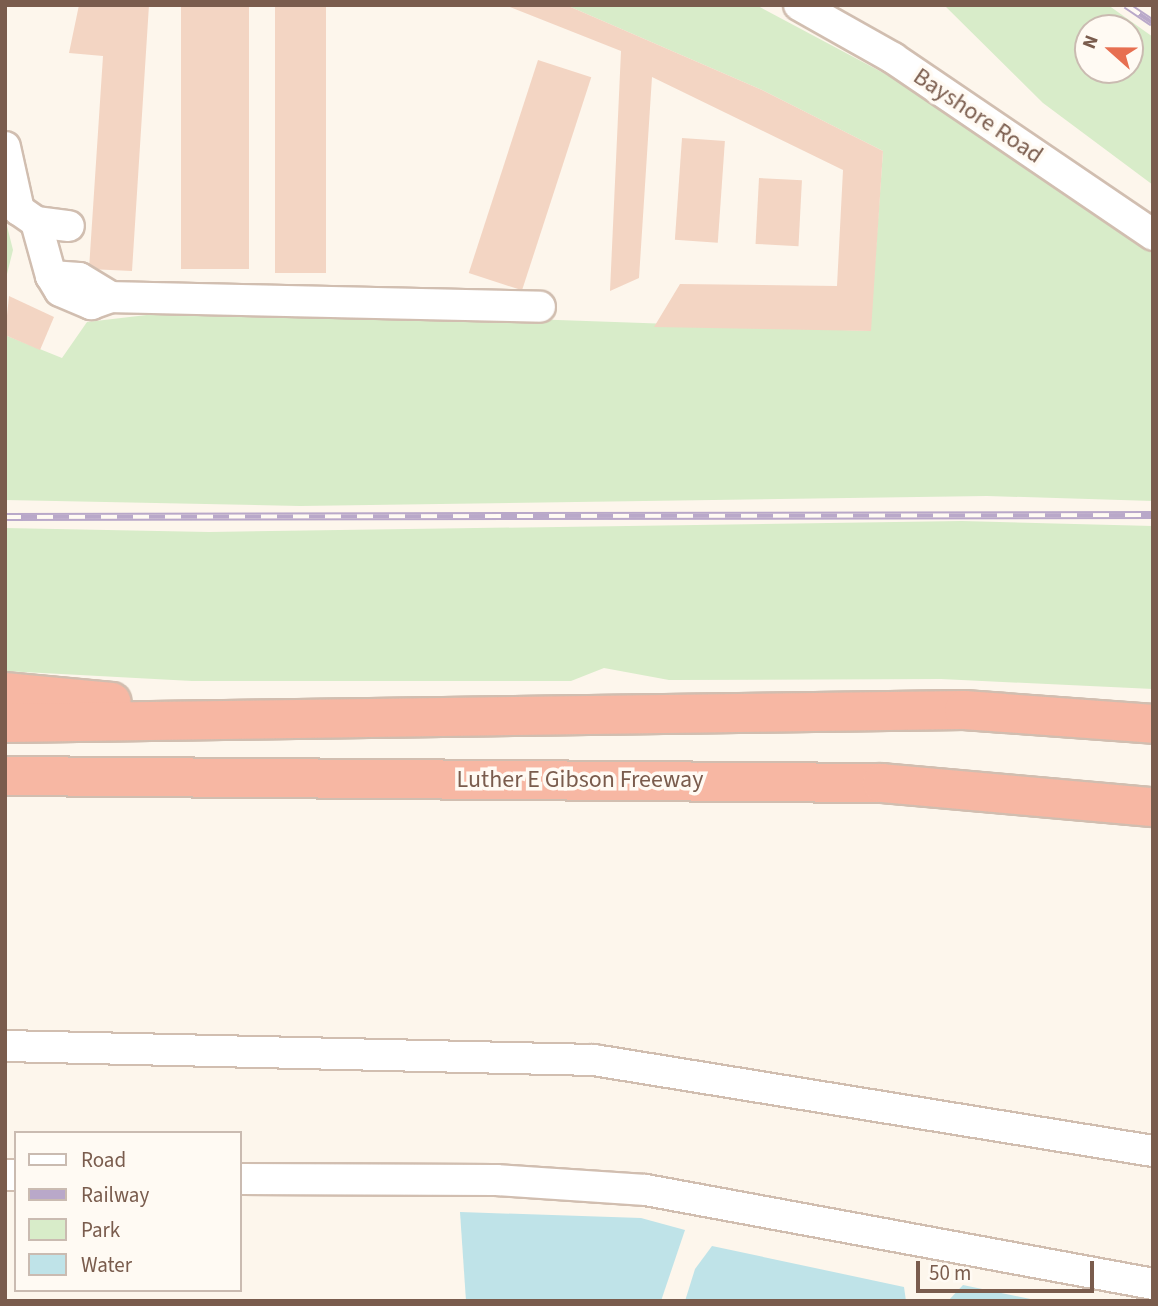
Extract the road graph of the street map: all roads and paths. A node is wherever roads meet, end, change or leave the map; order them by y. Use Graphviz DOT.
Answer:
graph roads {
  1 [pos="799,5"];
  2 [pos="5,146"];
  3 [pos="36,222"];
  4 [pos="69,226"];
  5 [pos="1153,235"];
  6 [pos="540,307"];
  7 [pos="5,692"];
  8 [pos="200,720"];
  9 [pos="5,723"];
  10 [pos="1153,724"];
  11 [pos="11,777"];
  12 [pos="1153,807"];
  13 [pos="5,1046"];
  14 [pos="1153,1151"];
  15 [pos="242,1179"];
  16 [pos="1153,1284"];
  1 -- 5 [label="street, Bayshore Road"];
  2 -- 3 [label="street"];
  3 -- 4 [label="street"];
  3 -- 6 [label="street"];
  7 -- 8 [label="highway"];
  8 -- 9 [label="highway"];
  8 -- 10 [label="highway"];
  11 -- 12 [label="highway, Luther E Gibson Freeway"];
  13 -- 14 [label="street"];
  15 -- 16 [label="street"];
}
